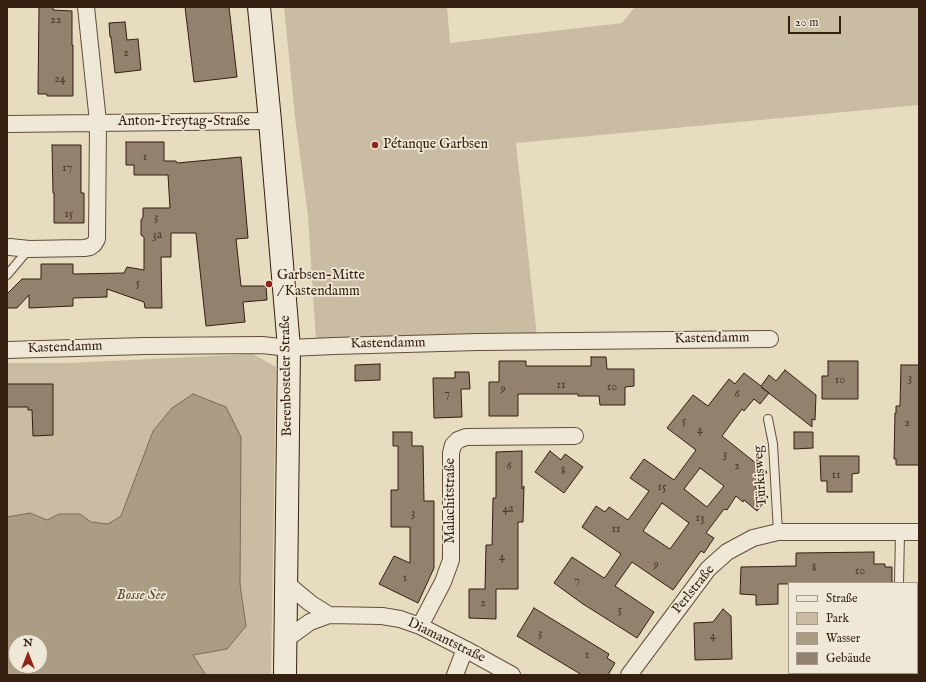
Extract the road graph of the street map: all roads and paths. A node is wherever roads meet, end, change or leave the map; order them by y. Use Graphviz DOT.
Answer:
graph roads {
  1 [pos="86,7"];
  2 [pos="259,7"];
  3 [pos="270,121"];
  4 [pos="98,122"];
  5 [pos="7,124"];
  6 [pos="10,247"];
  7 [pos="29,248"];
  8 [pos="7,274"];
  9 [pos="770,339"];
  10 [pos="289,348"];
  11 [pos="7,350"];
  12 [pos="768,419"];
  13 [pos="575,436"];
  14 [pos="778,532"];
  15 [pos="919,532"];
  16 [pos="900,533"];
  17 [pos="286,582"];
  18 [pos="899,582"];
  19 [pos="329,615"];
  20 [pos="420,626"];
  21 [pos="285,640"];
  22 [pos="466,649"];
  23 [pos="285,675"];
  24 [pos="455,675"];
  25 [pos="512,675"];
  26 [pos="629,675"];
  1 -- 4 [label="street, Anton-Freytag-Straße"];
  2 -- 3 [label="street, Berenbosteler Straße"];
  3 -- 4 [label="street, Anton-Freytag-Straße"];
  3 -- 10 [label="street, Berenbosteler Straße"];
  4 -- 5 [label="street, Anton-Freytag-Straße"];
  4 -- 7 [label="street, Anton-Freytag-Straße"];
  6 -- 7 [label="street, Anton-Freytag-Straße"];
  7 -- 8 [label="lane"];
  9 -- 10 [label="street, Kastendamm"];
  10 -- 11 [label="street, Kastendamm"];
  10 -- 17 [label="street, Berenbosteler Straße"];
  12 -- 14 [label="lane, Türkisweg"];
  13 -- 20 [label="street, Malachitstraße"];
  14 -- 16 [label="street, Perlstraße"];
  14 -- 26 [label="street, Perlstraße"];
  15 -- 16 [label="street, Perlstraße"];
  16 -- 18 [label="lane"];
  17 -- 19 [label="street"];
  17 -- 21 [label="street, Berenbosteler Straße"];
  19 -- 20 [label="street, Diamantstraße"];
  19 -- 21 [label="street, Diamantstraße"];
  20 -- 22 [label="street, Diamantstraße"];
  21 -- 23 [label="street, Berenbosteler Straße"];
  22 -- 24 [label="street"];
  22 -- 25 [label="street, Diamantstraße"];
}
